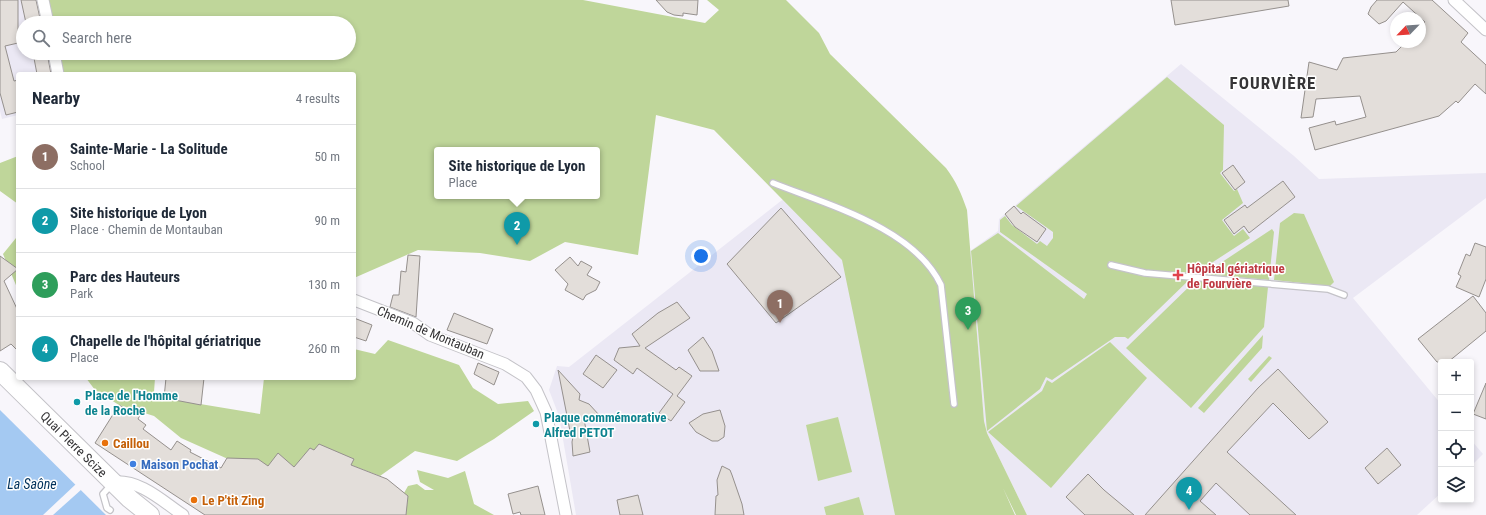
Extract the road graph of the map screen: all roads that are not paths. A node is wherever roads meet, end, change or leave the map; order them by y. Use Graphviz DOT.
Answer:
graph roads {
  1 [pos="43,0"];
  2 [pos="1457,2"];
  3 [pos="46,16"];
  4 [pos="1486,30"];
  5 [pos="55,60"];
  6 [pos="58,72"];
  7 [pos="773,183"];
  8 [pos="1111,265"];
  9 [pos="1344,295"];
  10 [pos="356,301"];
  11 [pos="0,370"];
  12 [pos="954,404"];
  13 [pos="114,482"];
  14 [pos="110,510"];
  15 [pos="150,515"];
  16 [pos="183,515"];
  17 [pos="566,515"];
  1 -- 3 [label="street"];
  2 -- 4 [label="street"];
  5 -- 6 [label="street"];
  7 -- 12 [label="lane"];
  8 -- 9 [label="lane"];
  10 -- 17 [label="street, Chemin de Montauban"];
  11 -- 13 [label="main road, Quai Pierre Scize"];
  13 -- 14 [label="lane"];
  13 -- 15 [label="main road, Quai Pierre Scize"];
  13 -- 16 [label="street"];
}
